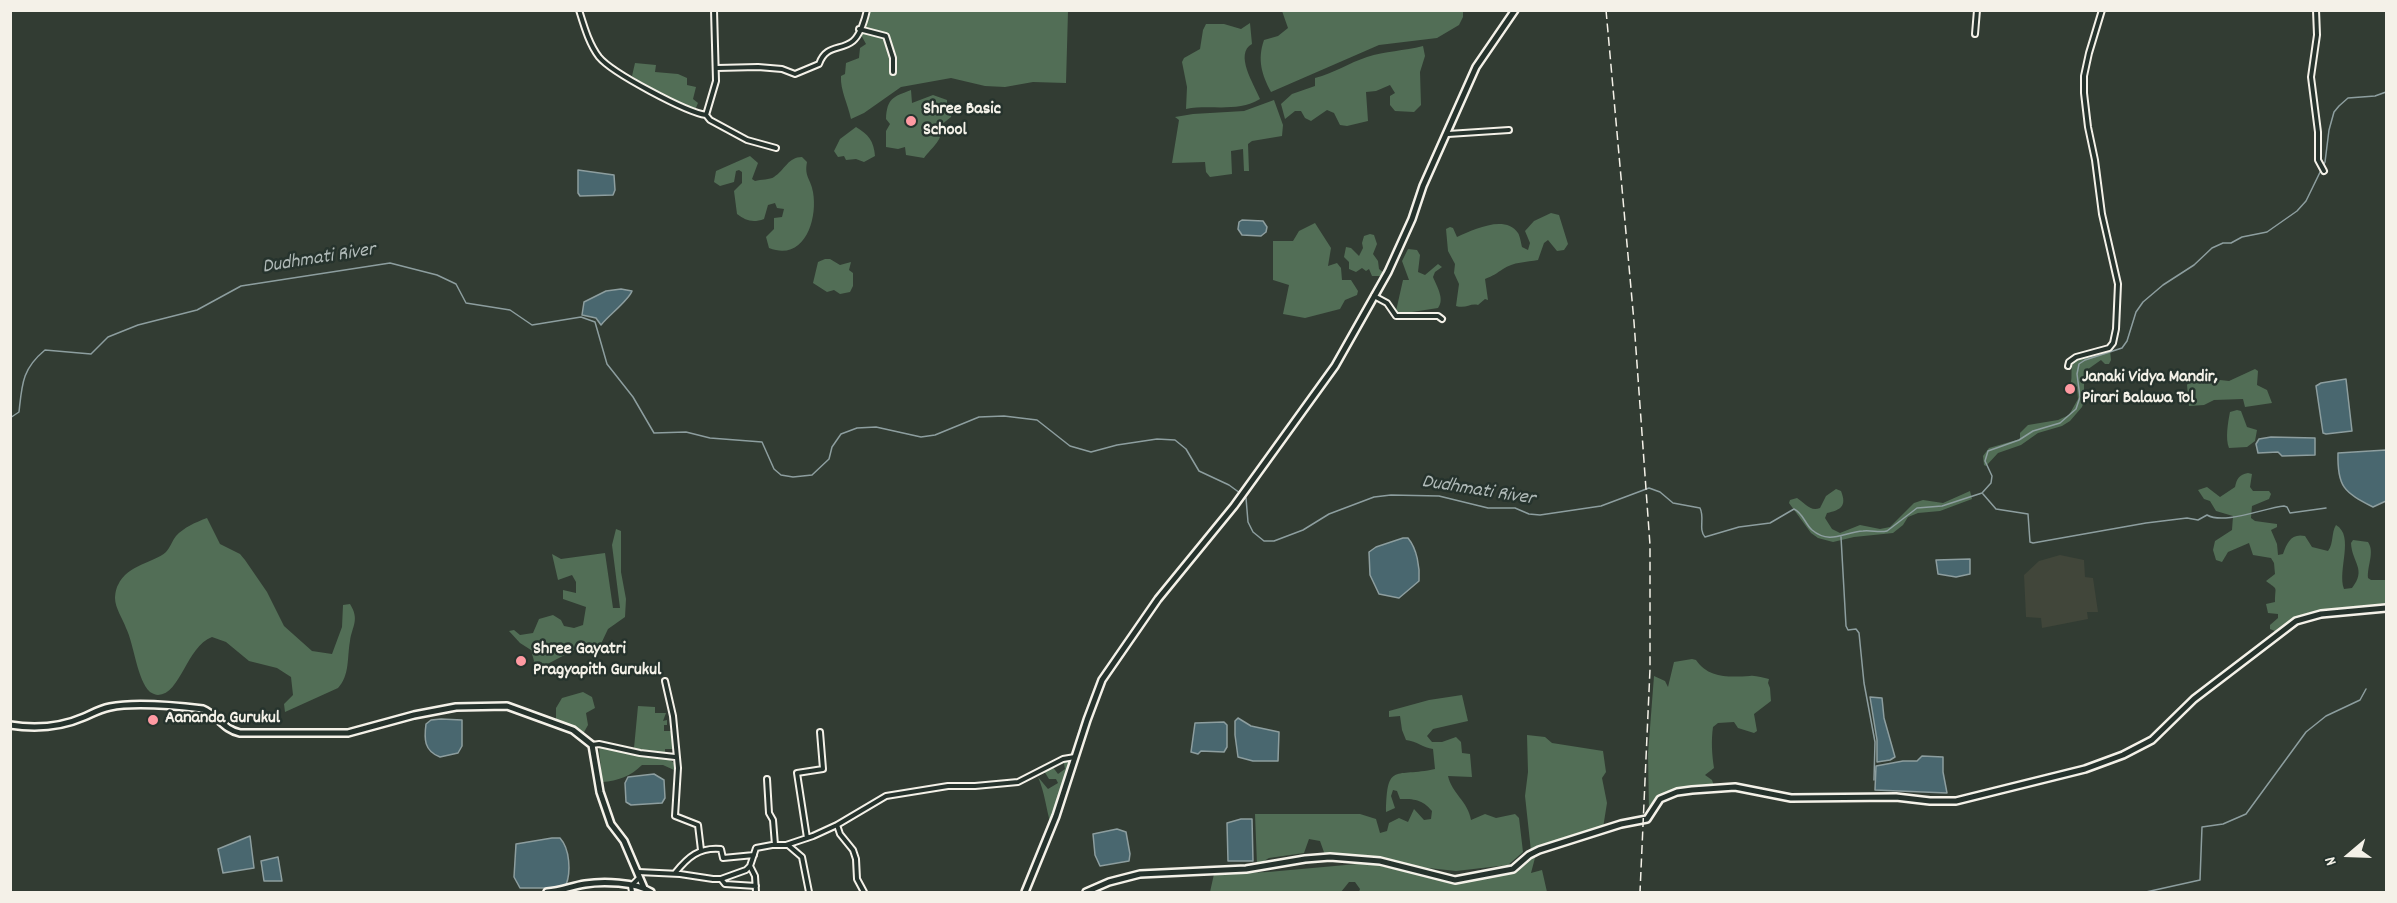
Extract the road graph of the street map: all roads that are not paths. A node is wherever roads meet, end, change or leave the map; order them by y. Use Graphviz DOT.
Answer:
graph roads {
  1 [pos="579,10"];
  2 [pos="714,10"];
  3 [pos="867,10"];
  4 [pos="1515,10"];
  5 [pos="1977,10"];
  6 [pos="2102,10"];
  7 [pos="2316,10"];
  8 [pos="860,29"];
  9 [pos="1975,34"];
  10 [pos="716,68"];
  11 [pos="893,72"];
  12 [pos="706,115"];
  13 [pos="1509,130"];
  14 [pos="1448,134"];
  15 [pos="776,148"];
  16 [pos="2323,169"];
  17 [pos="1374,296"];
  18 [pos="1442,319"];
  19 [pos="2068,366"];
  20 [pos="2386,608"];
  21 [pos="665,681"];
  22 [pos="10,725"];
  23 [pos="820,732"];
  24 [pos="592,745"];
  25 [pos="675,757"];
  26 [pos="1075,757"];
  27 [pos="767,779"];
  28 [pos="837,825"];
  29 [pos="807,837"];
  30 [pos="787,844"];
  31 [pos="775,845"];
  32 [pos="701,850"];
  33 [pos="754,855"];
  34 [pos="750,866"];
  35 [pos="675,874"];
  36 [pos="639,875"];
  37 [pos="721,879"];
  38 [pos="631,886"];
  39 [pos="756,886"];
  40 [pos="644,888"];
  41 [pos="547,892"];
  42 [pos="632,892"];
  43 [pos="651,892"];
  44 [pos="756,892"];
  45 [pos="809,892"];
  46 [pos="864,892"];
  47 [pos="1025,892"];
  48 [pos="1086,892"];
  1 -- 12 [label="street"];
  2 -- 10 [label="street"];
  3 -- 8 [label="street"];
  4 -- 14 [label="street"];
  5 -- 9 [label="street"];
  6 -- 19 [label="street"];
  7 -- 16 [label="street"];
  8 -- 10 [label="street"];
  8 -- 11 [label="street"];
  10 -- 12 [label="street"];
  12 -- 15 [label="street"];
  13 -- 14 [label="street"];
  14 -- 17 [label="street"];
  17 -- 18 [label="street"];
  17 -- 26 [label="street"];
  20 -- 48 [label="street"];
  21 -- 25 [label="street"];
  22 -- 24 [label="street"];
  23 -- 29 [label="street"];
  24 -- 25 [label="street"];
  24 -- 36 [label="street"];
  25 -- 32 [label="street"];
  26 -- 28 [label="street"];
  26 -- 47 [label="street"];
  27 -- 31 [label="street"];
  28 -- 29 [label="street"];
  28 -- 46 [label="street"];
  29 -- 30 [label="street"];
  30 -- 31 [label="street"];
  30 -- 45 [label="street"];
  31 -- 33 [label="street"];
  32 -- 33 [label="street"];
  32 -- 35 [label="street"];
  33 -- 34 [label="street"];
  34 -- 37 [label="street"];
  34 -- 39 [label="street"];
  35 -- 36 [label="street"];
  35 -- 37 [label="street"];
  36 -- 38 [label="street"];
  36 -- 40 [label="street"];
  37 -- 39 [label="street"];
  38 -- 40 [label="street"];
  38 -- 41 [label="street"];
  38 -- 42 [label="street"];
  39 -- 44 [label="street"];
  40 -- 43 [label="street"];
}
